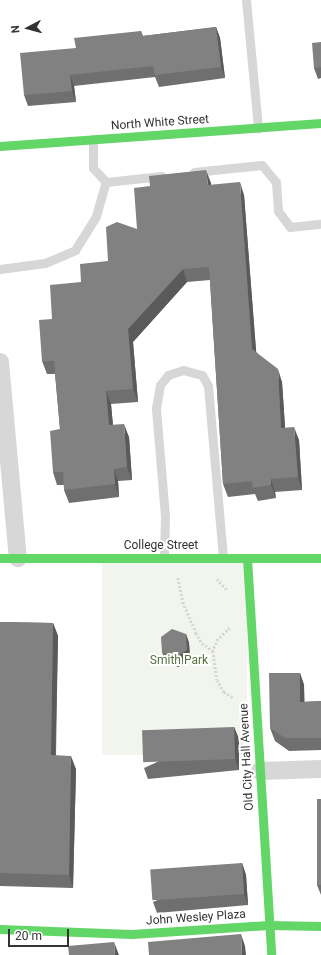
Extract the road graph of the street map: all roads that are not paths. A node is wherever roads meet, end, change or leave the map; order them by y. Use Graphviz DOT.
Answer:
graph roads {
  1 [pos="246,0"];
  2 [pos="321,123"];
  3 [pos="258,128"];
  4 [pos="93,139"];
  5 [pos="0,146"];
  6 [pos="184,173"];
  7 [pos="168,175"];
  8 [pos="106,182"];
  9 [pos="321,224"];
  10 [pos="0,269"];
  11 [pos="0,362"];
  12 [pos="2,414"];
  13 [pos="164,557"];
  14 [pos="9,558"];
  15 [pos="223,558"];
  16 [pos="247,558"];
  17 [pos="321,558"];
  18 [pos="321,769"];
  19 [pos="260,771"];
  20 [pos="269,925"];
  21 [pos="321,926"];
  22 [pos="0,929"];
  23 [pos="271,955"];
  1 -- 3 [label="lane"];
  2 -- 3 [label="street, North White Street"];
  3 -- 4 [label="street, North White Street"];
  4 -- 5 [label="street, North White Street"];
  4 -- 8 [label="lane"];
  6 -- 9 [label="lane"];
  7 -- 8 [label="lane"];
  8 -- 10 [label="lane"];
  11 -- 12 [label="street"];
  12 -- 14 [label="street"];
  13 -- 14 [label="street, College Street"];
  13 -- 15 [label="street, College Street"];
  13 -- 15 [label="lane"];
  15 -- 16 [label="street, College Street"];
  16 -- 17 [label="street, College Street"];
  16 -- 19 [label="street, Old City Hall Avenue"];
  18 -- 19 [label="street"];
  19 -- 20 [label="street, Old City Hall Avenue"];
  20 -- 21 [label="street, John Wesley Plaza"];
  20 -- 22 [label="street, John Wesley Plaza"];
  20 -- 23 [label="street, Old City Hall Avenue"];
}
